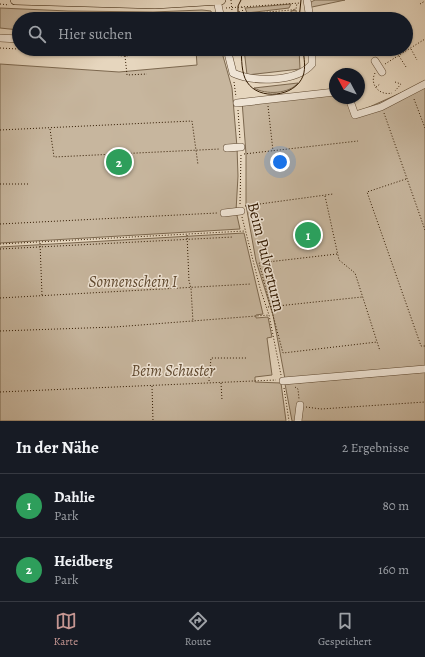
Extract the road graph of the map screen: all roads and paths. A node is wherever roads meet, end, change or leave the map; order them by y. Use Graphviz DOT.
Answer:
graph roads {
  1 [pos="15,0"];
  2 [pos="152,0"];
  3 [pos="217,0"];
  4 [pos="221,0"];
  5 [pos="231,0"];
  6 [pos="425,0"];
  7 [pos="307,1"];
  8 [pos="138,3"];
  9 [pos="297,3"];
  10 [pos="420,4"];
  11 [pos="242,6"];
  12 [pos="232,7"];
  13 [pos="232,11"];
  14 [pos="220,12"];
  15 [pos="243,12"];
  16 [pos="268,12"];
  17 [pos="309,12"];
  18 [pos="0,38"];
  19 [pos="12,39"];
  20 [pos="424,40"];
  21 [pos="425,43"];
  22 [pos="413,46"];
  23 [pos="0,48"];
  24 [pos="12,49"];
  25 [pos="413,53"];
  26 [pos="125,56"];
  27 [pos="229,56"];
  28 [pos="312,56"];
  29 [pos="399,56"];
  30 [pos="417,60"];
  31 [pos="375,61"];
  32 [pos="406,67"];
  33 [pos="380,70"];
  34 [pos="233,73"];
  35 [pos="147,74"];
  36 [pos="395,82"];
  37 [pos="380,84"];
  38 [pos="425,84"];
  39 [pos="375,87"];
  40 [pos="411,90"];
  41 [pos="329,93"];
  42 [pos="268,100"];
  43 [pos="237,103"];
  44 [pos="350,104"];
  45 [pos="382,107"];
  46 [pos="50,128"];
  47 [pos="425,128"];
  48 [pos="0,130"];
  49 [pos="358,141"];
  50 [pos="227,148"];
  51 [pos="241,150"];
  52 [pos="273,151"];
  53 [pos="195,152"];
  54 [pos="198,165"];
  55 [pos="406,178"];
  56 [pos="0,184"];
  57 [pos="28,184"];
  58 [pos="333,194"];
  59 [pos="325,196"];
  60 [pos="240,209"];
  61 [pos="224,213"];
  62 [pos="0,224"];
  63 [pos="425,230"];
  64 [pos="245,231"];
  65 [pos="187,235"];
  66 [pos="233,238"];
  67 [pos="188,240"];
  68 [pos="40,242"];
  69 [pos="0,244"];
  70 [pos="40,247"];
  71 [pos="0,249"];
  72 [pos="337,254"];
  73 [pos="251,284"];
  74 [pos="191,288"];
  75 [pos="42,296"];
  76 [pos="363,297"];
  77 [pos="0,298"];
  78 [pos="271,306"];
  79 [pos="267,307"];
  80 [pos="269,315"];
  81 [pos="193,322"];
  82 [pos="0,331"];
  83 [pos="378,342"];
  84 [pos="425,346"];
  85 [pos="380,351"];
  86 [pos="246,358"];
  87 [pos="425,369"];
  88 [pos="209,382"];
  89 [pos="283,382"];
  90 [pos="221,383"];
  91 [pos="152,385"];
  92 [pos="0,392"];
  93 [pos="222,400"];
  94 [pos="425,402"];
  95 [pos="300,405"];
  96 [pos="153,421"];
  97 [pos="289,421"];
  98 [pos="298,421"];
  1 -- 8 [label="main road"];
  2 -- 8 [label="main road"];
  3 -- 4 [label="main road"];
  3 -- 8 [label="main road"];
  3 -- 14 [label="street"];
  5 -- 12 [label="path"];
  6 -- 10 [label="path"];
  7 -- 9 [label="path"];
  7 -- 17 [label="street"];
  9 -- 11 [label="path"];
  9 -- 16 [label="path"];
  11 -- 12 [label="path"];
  11 -- 15 [label="path"];
  12 -- 13 [label="path"];
  18 -- 19 [label="street"];
  20 -- 21 [label="path"];
  20 -- 22 [label="path"];
  23 -- 24 [label="path"];
  25 -- 30 [label="path"];
  26 -- 35 [label="path"];
  27 -- 34 [label="street"];
  28 -- 34 [label="street"];
  29 -- 32 [label="path"];
  29 -- 33 [label="path"];
  31 -- 33 [label="street"];
  33 -- 39 [label="path"];
  34 -- 43 [label="path, Beim Pulverturm"];
  36 -- 39 [label="path"];
  37 -- 39 [label="path"];
  38 -- 40 [label="street"];
  40 -- 45 [label="street"];
  40 -- 47 [label="path"];
  41 -- 42 [label="street"];
  42 -- 43 [label="street"];
  42 -- 52 [label="path"];
  43 -- 51 [label="path, Beim Pulverturm"];
  44 -- 45 [label="street"];
  45 -- 55 [label="path"];
  46 -- 48 [label="path"];
  46 -- 53 [label="path"];
  46 -- 53 [label="path"];
  49 -- 52 [label="path"];
  50 -- 51 [label="street"];
  50 -- 53 [label="path"];
  51 -- 52 [label="path"];
  51 -- 60 [label="path, Beim Pulverturm"];
  53 -- 54 [label="path"];
  55 -- 63 [label="path"];
  55 -- 84 [label="path"];
  56 -- 57 [label="path"];
  58 -- 59 [label="path"];
  59 -- 60 [label="path"];
  59 -- 72 [label="path"];
  60 -- 61 [label="street"];
  60 -- 64 [label="path, Beim Pulverturm"];
  61 -- 62 [label="path"];
  64 -- 65 [label="path"];
  64 -- 79 [label="path, Beim Pulverturm"];
  65 -- 67 [label="path"];
  65 -- 68 [label="path"];
  66 -- 67 [label="path"];
  67 -- 70 [label="path"];
  67 -- 74 [label="path"];
  68 -- 69 [label="path"];
  68 -- 70 [label="path"];
  70 -- 71 [label="path"];
  70 -- 75 [label="path"];
  72 -- 76 [label="path"];
  72 -- 78 [label="path"];
  73 -- 74 [label="path"];
  74 -- 75 [label="path"];
  74 -- 81 [label="path"];
  75 -- 77 [label="path"];
  76 -- 78 [label="path"];
  76 -- 83 [label="path"];
  78 -- 79 [label="path"];
  78 -- 83 [label="path"];
  79 -- 80 [label="path, Beim Pulverturm"];
  80 -- 81 [label="path"];
  80 -- 89 [label="path, Beim Pulverturm"];
  81 -- 82 [label="path"];
  83 -- 85 [label="path"];
  86 -- 88 [label="path"];
  87 -- 89 [label="street"];
  88 -- 90 [label="path"];
  88 -- 91 [label="path"];
  89 -- 90 [label="path"];
  89 -- 95 [label="path"];
  89 -- 97 [label="path, Beim Pulverturm"];
  90 -- 93 [label="path"];
  91 -- 92 [label="path"];
  91 -- 96 [label="path"];
  94 -- 95 [label="path"];
  95 -- 98 [label="street"];
}
